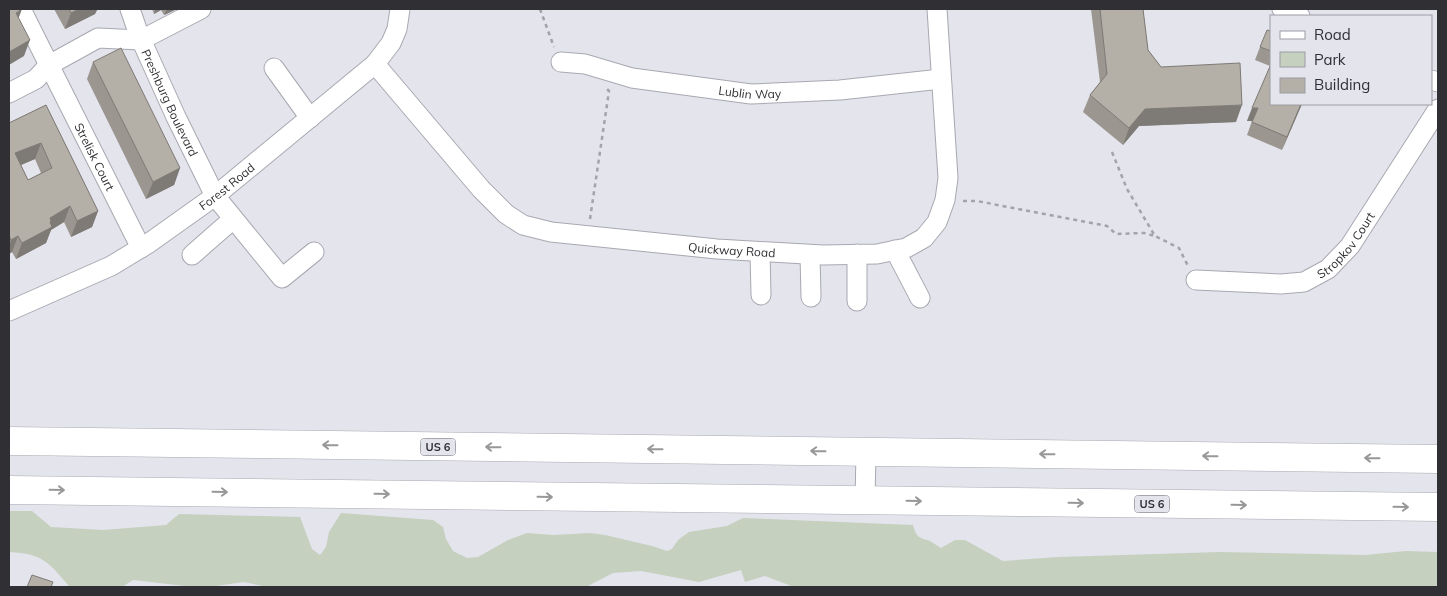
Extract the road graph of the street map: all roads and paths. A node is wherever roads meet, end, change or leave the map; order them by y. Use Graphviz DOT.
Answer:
graph roads {
  1 [pos="21,9"];
  2 [pos="130,9"];
  3 [pos="201,9"];
  4 [pos="400,9"];
  5 [pos="540,9"];
  6 [pos="937,9"];
  7 [pos="1282,9"];
  8 [pos="1297,15"];
  9 [pos="141,40"];
  10 [pos="561,62"];
  11 [pos="375,64"];
  12 [pos="49,65"];
  13 [pos="274,68"];
  14 [pos="942,79"];
  15 [pos="601,86"];
  16 [pos="9,93"];
  17 [pos="1438,110"];
  18 [pos="310,118"];
  19 [pos="1112,152"];
  20 [pos="214,196"];
  21 [pos="945,200"];
  22 [pos="233,219"];
  23 [pos="587,235"];
  24 [pos="1155,236"];
  25 [pos="141,248"];
  26 [pos="895,250"];
  27 [pos="314,252"];
  28 [pos="760,252"];
  29 [pos="192,254"];
  30 [pos="810,254"];
  31 [pos="857,254"];
  32 [pos="1196,280"];
  33 [pos="761,295"];
  34 [pos="811,297"];
  35 [pos="920,298"];
  36 [pos="857,300"];
  37 [pos="9,311"];
  38 [pos="9,441"];
  39 [pos="866,452"];
  40 [pos="1438,458"];
  41 [pos="9,490"];
  42 [pos="865,501"];
  43 [pos="1438,507"];
  1 -- 12 [label="street, Strelisk Court"];
  2 -- 9 [label="street, Preshburg Boulevard"];
  3 -- 9 [label="street"];
  4 -- 11 [label="street, Forest Road"];
  5 -- 10 [label="path"];
  6 -- 14 [label="street, Quickway Road"];
  7 -- 8 [label="street"];
  9 -- 12 [label="street"];
  9 -- 20 [label="street, Preshburg Boulevard"];
  10 -- 14 [label="street, Lublin Way"];
  11 -- 18 [label="street, Forest Road"];
  11 -- 23 [label="street, Quickway Road"];
  12 -- 16 [label="street"];
  12 -- 25 [label="street, Strelisk Court"];
  13 -- 18 [label="street"];
  14 -- 21 [label="street, Quickway Road"];
  15 -- 23 [label="path"];
  17 -- 32 [label="street, Stropkov Court"];
  18 -- 20 [label="street, Forest Road"];
  19 -- 24 [label="path"];
  20 -- 22 [label="street, Preshburg Boulevard"];
  20 -- 25 [label="street, Forest Road"];
  21 -- 24 [label="path"];
  21 -- 26 [label="street, Quickway Road"];
  22 -- 27 [label="street, Preshburg Boulevard"];
  22 -- 29 [label="street"];
  23 -- 28 [label="street, Quickway Road"];
  24 -- 32 [label="path"];
  25 -- 37 [label="street, Forest Road"];
  26 -- 31 [label="street, Quickway Road"];
  26 -- 35 [label="street"];
  28 -- 30 [label="street, Quickway Road"];
  28 -- 33 [label="street"];
  30 -- 31 [label="street, Quickway Road"];
  30 -- 34 [label="street"];
  31 -- 36 [label="street"];
  39 -- 38 [label="highway, US 6, one-way"];
  40 -- 39 [label="highway, US 6, one-way"];
  39 -- 42 [label="street"];
  41 -- 42 [label="highway, US 6, one-way"];
  42 -- 43 [label="highway, US 6, one-way"];
}
